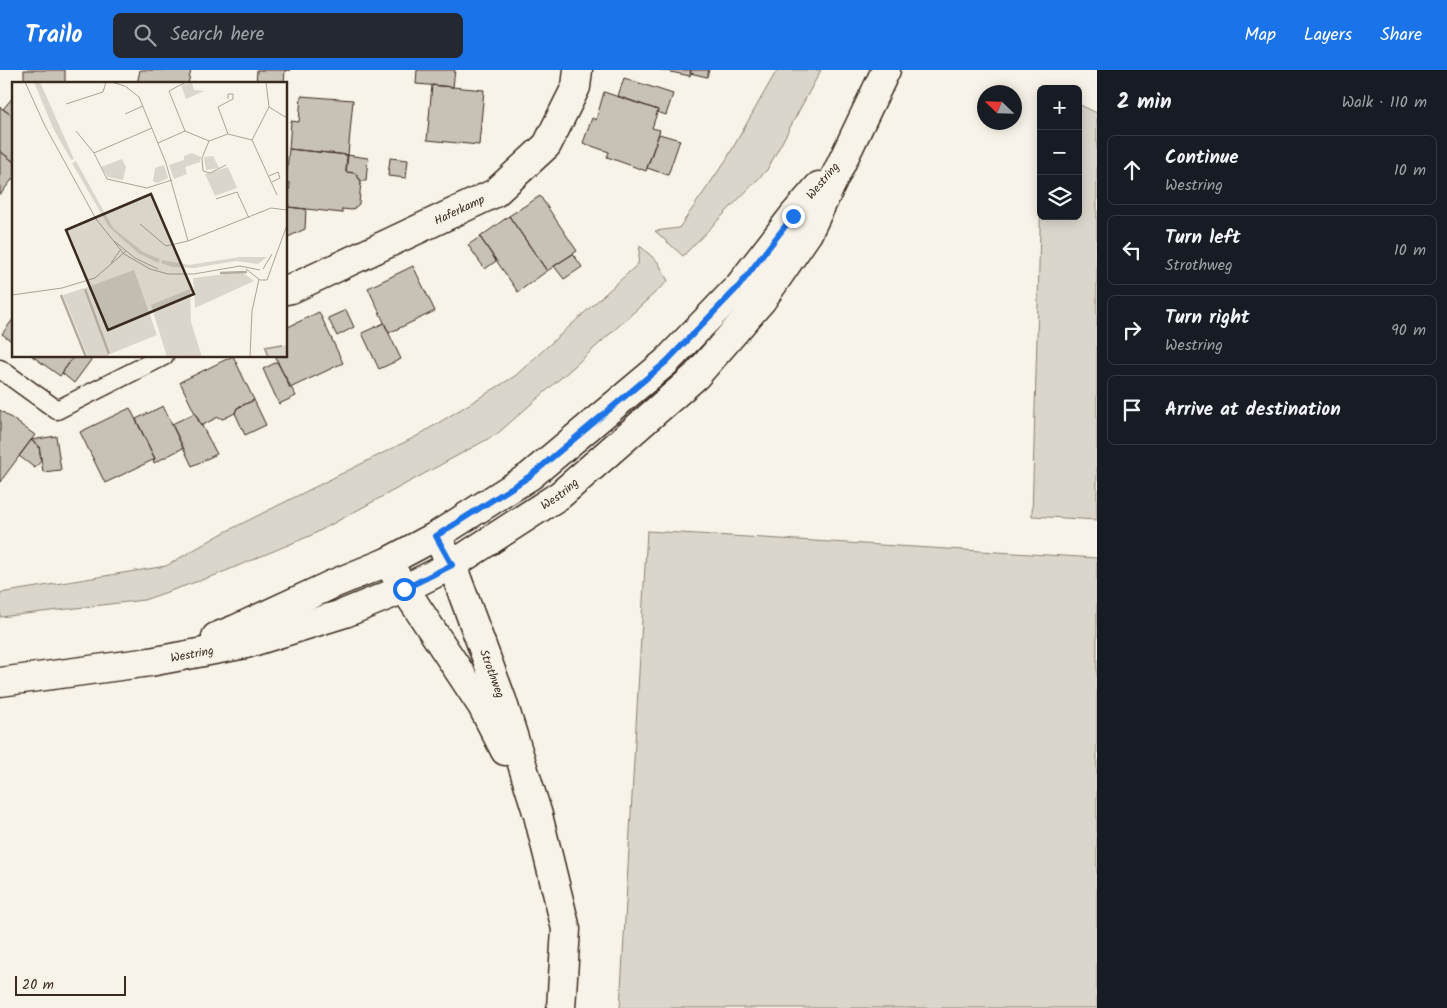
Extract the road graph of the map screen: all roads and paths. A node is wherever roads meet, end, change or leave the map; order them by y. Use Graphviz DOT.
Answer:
graph roads {
  1 [pos="578,70"];
  2 [pos="886,70"];
  3 [pos="844,156"];
  4 [pos="288,290"];
  5 [pos="160,358"];
  6 [pos="0,369"];
  7 [pos="436,536"];
  8 [pos="387,562"];
  9 [pos="452,565"];
  10 [pos="404,589"];
  11 [pos="150,662"];
  12 [pos="0,682"];
  13 [pos="538,815"];
  14 [pos="561,1008"];
  1 -- 4 [label="street, Haferkamp"];
  2 -- 3 [label="street, Westring"];
  3 -- 7 [label="street, Westring"];
  3 -- 9 [label="street, Westring"];
  5 -- 6 [label="lane"];
  7 -- 8 [label="street, Westring"];
  7 -- 9 [label="street, Strothweg"];
  8 -- 10 [label="street, Strothweg"];
  8 -- 11 [label="street, Westring"];
  9 -- 10 [label="street, Westring"];
  9 -- 13 [label="street, Strothweg"];
  10 -- 11 [label="street, Westring"];
  10 -- 13 [label="street, Strothweg"];
  11 -- 12 [label="street, Westring"];
  13 -- 14 [label="street, Strothweg"];
}
